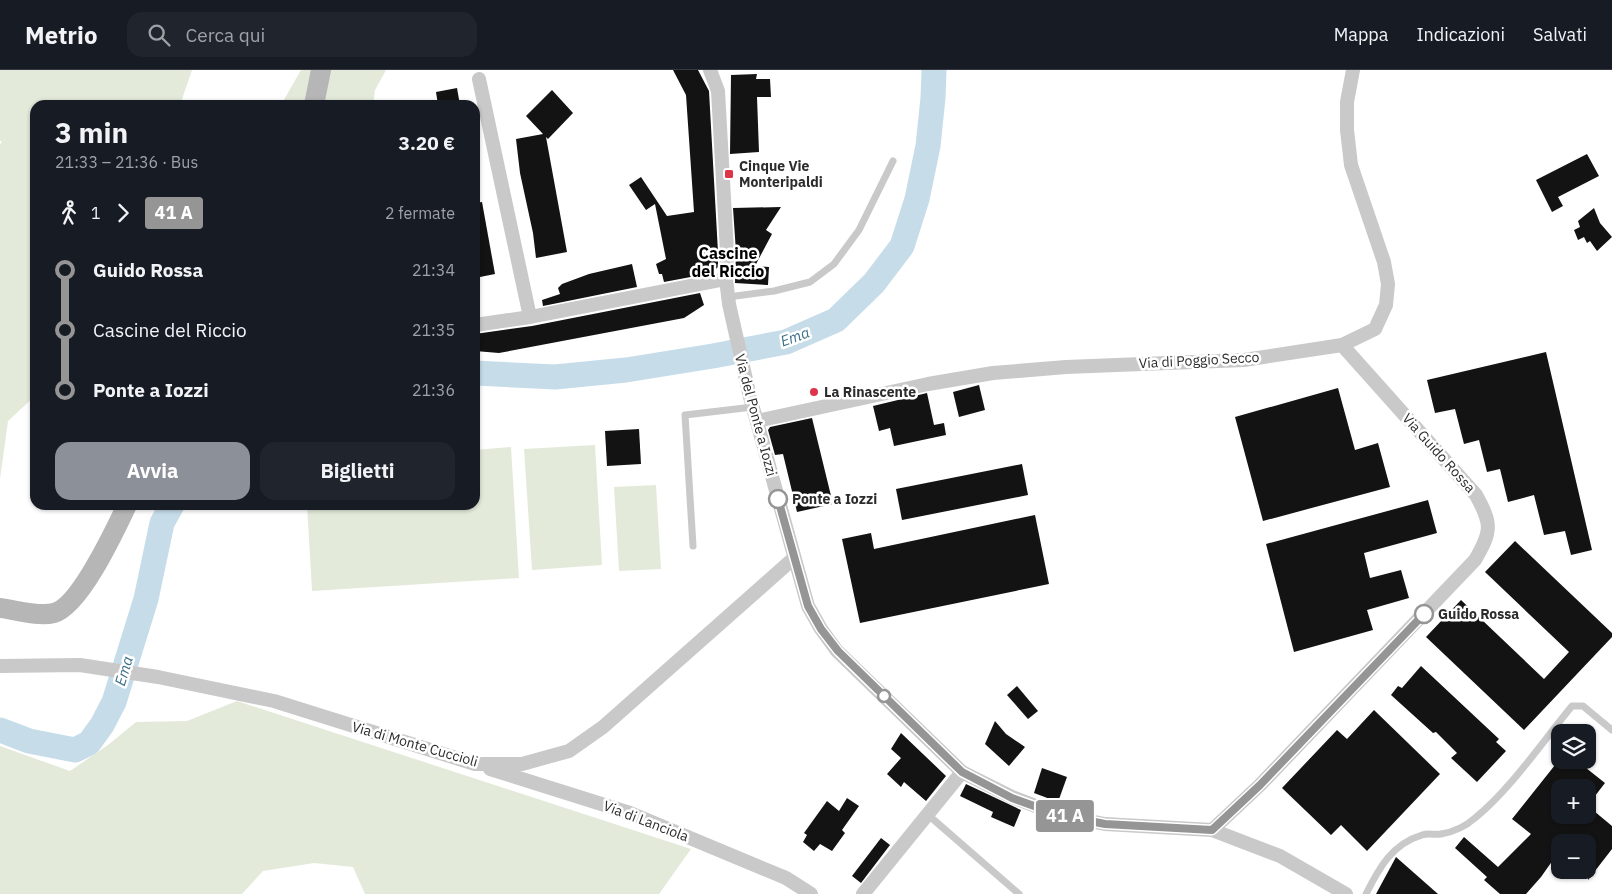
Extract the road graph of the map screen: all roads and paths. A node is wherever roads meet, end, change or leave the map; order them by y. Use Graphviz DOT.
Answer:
graph roads {
  1 [pos="321,70"];
  2 [pos="710,70"];
  3 [pos="1353,70"];
  4 [pos="479,79"];
  5 [pos="315,100"];
  6 [pos="893,161"];
  7 [pos="726,279"];
  8 [pos="728,301"];
  9 [pos="530,317"];
  10 [pos="480,325"];
  11 [pos="1342,345"];
  12 [pos="751,402"];
  13 [pos="757,421"];
  14 [pos="124,510"];
  15 [pos="693,546"];
  16 [pos="794,558"];
  17 [pos="0,608"];
  18 [pos="0,666"];
  19 [pos="1612,730"];
  20 [pos="475,764"];
  21 [pos="962,772"];
  22 [pos="928,814"];
  23 [pos="1212,830"];
  24 [pos="811,894"];
  25 [pos="863,894"];
  26 [pos="1019,894"];
  27 [pos="1346,894"];
  28 [pos="1366,894"];
  1 -- 5 [label="street"];
  2 -- 7 [label="street, Via del Ponte a Iozzi"];
  3 -- 11 [label="street, Via di Poggio Secco"];
  4 -- 9 [label="street"];
  6 -- 8 [label="lane"];
  7 -- 8 [label="street, Via del Ponte a Iozzi"];
  7 -- 9 [label="street"];
  8 -- 12 [label="street, Via del Ponte a Iozzi"];
  9 -- 10 [label="street"];
  11 -- 13 [label="street, Via di Poggio Secco"];
  11 -- 23 [label="street, Via Guido Rossa"];
  12 -- 13 [label="street, Via del Ponte a Iozzi"];
  12 -- 15 [label="lane"];
  13 -- 16 [label="street, Via del Ponte a Iozzi"];
  14 -- 17 [label="street"];
  16 -- 20 [label="street, Via di Monte Cuccioli"];
  16 -- 21 [label="street, Via del Ponte a Iozzi"];
  18 -- 20 [label="street, Via di Monte Cuccioli"];
  19 -- 28 [label="lane"];
  20 -- 24 [label="street, Via di Lanciola"];
  21 -- 22 [label="street"];
  21 -- 23 [label="street, Via del Ponte a Iozzi"];
  22 -- 25 [label="street"];
  22 -- 26 [label="lane"];
  23 -- 27 [label="street, Via del Ponte a Iozzi"];
}
